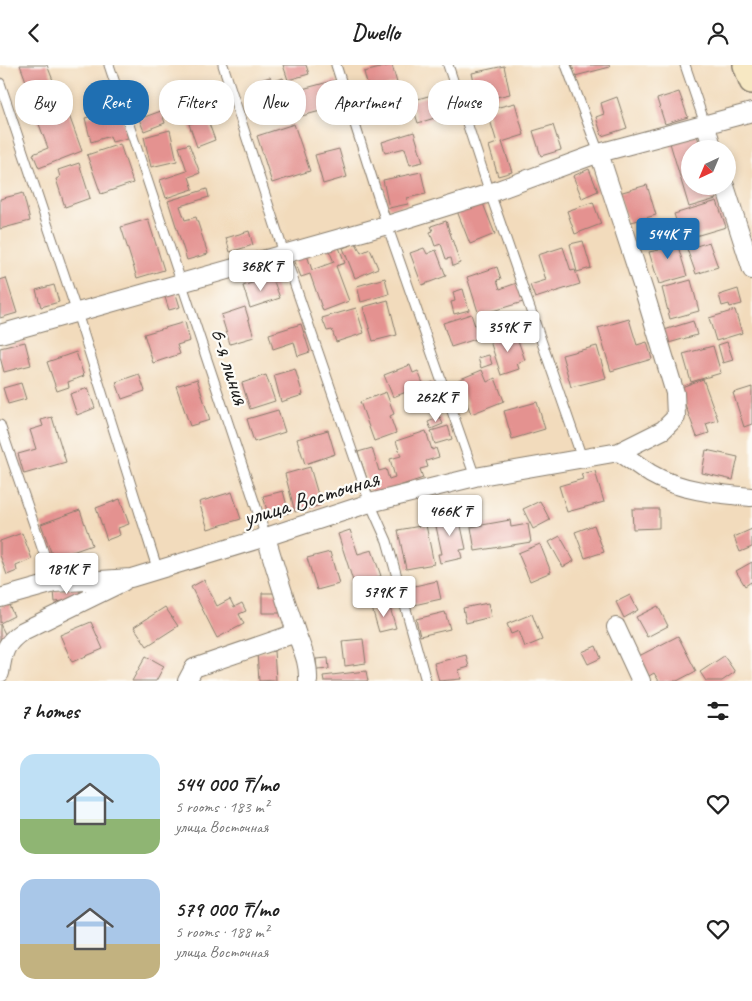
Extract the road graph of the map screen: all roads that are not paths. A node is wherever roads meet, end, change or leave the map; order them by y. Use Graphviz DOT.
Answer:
graph roads {
  1 [pos="109,65"];
  2 [pos="223,65"];
  3 [pos="336,65"];
  4 [pos="448,65"];
  5 [pos="566,65"];
  6 [pos="685,65"];
  7 [pos="746,65"];
  8 [pos="752,81"];
  9 [pos="0,83"];
  10 [pos="752,112"];
  11 [pos="705,124"];
  12 [pos="710,140"];
  13 [pos="599,153"];
  14 [pos="490,193"];
  15 [pos="728,195"];
  16 [pos="387,225"];
  17 [pos="284,253"];
  18 [pos="752,270"];
  19 [pos="181,282"];
  20 [pos="77,313"];
  21 [pos="0,334"];
  22 [pos="0,425"];
  23 [pos="619,452"];
  24 [pos="582,458"];
  25 [pos="475,477"];
  26 [pos="750,501"];
  27 [pos="370,503"];
  28 [pos="266,537"];
  29 [pos="158,571"];
  30 [pos="131,578"];
  31 [pos="54,583"];
  32 [pos="0,597"];
  33 [pos="616,627"];
  34 [pos="296,633"];
  35 [pos="0,673"];
  36 [pos="187,681"];
  37 [pos="308,681"];
  38 [pos="426,681"];
  39 [pos="641,681"];
  1 -- 19 [label="lane, 6-я линия"];
  2 -- 17 [label="lane"];
  3 -- 16 [label="lane"];
  4 -- 14 [label="lane"];
  5 -- 13 [label="lane"];
  6 -- 11 [label="lane"];
  7 -- 8 [label="main road"];
  9 -- 20 [label="lane"];
  10 -- 11 [label="street"];
  11 -- 12 [label="street"];
  11 -- 13 [label="street"];
  13 -- 14 [label="street"];
  13 -- 23 [label="street, улица Восточная"];
  14 -- 16 [label="street"];
  14 -- 24 [label="lane"];
  15 -- 18 [label="street"];
  16 -- 17 [label="street"];
  16 -- 25 [label="lane"];
  17 -- 19 [label="street"];
  17 -- 27 [label="lane"];
  19 -- 20 [label="street"];
  19 -- 28 [label="lane, 6-я линия"];
  20 -- 21 [label="street"];
  20 -- 29 [label="lane"];
  22 -- 31 [label="lane"];
  23 -- 24 [label="street, улица Восточная"];
  23 -- 26 [label="street"];
  24 -- 25 [label="street, улица Восточная"];
  25 -- 27 [label="street, улица Восточная"];
  27 -- 28 [label="street, улица Восточная"];
  27 -- 38 [label="lane"];
  28 -- 29 [label="street, улица Восточная"];
  28 -- 34 [label="street"];
  29 -- 30 [label="street, улица Восточная"];
  30 -- 31 [label="street, улица Восточная"];
  30 -- 35 [label="street"];
  31 -- 32 [label="street, улица Восточная"];
  33 -- 39 [label="street"];
  34 -- 36 [label="street"];
  34 -- 37 [label="street"];
}
